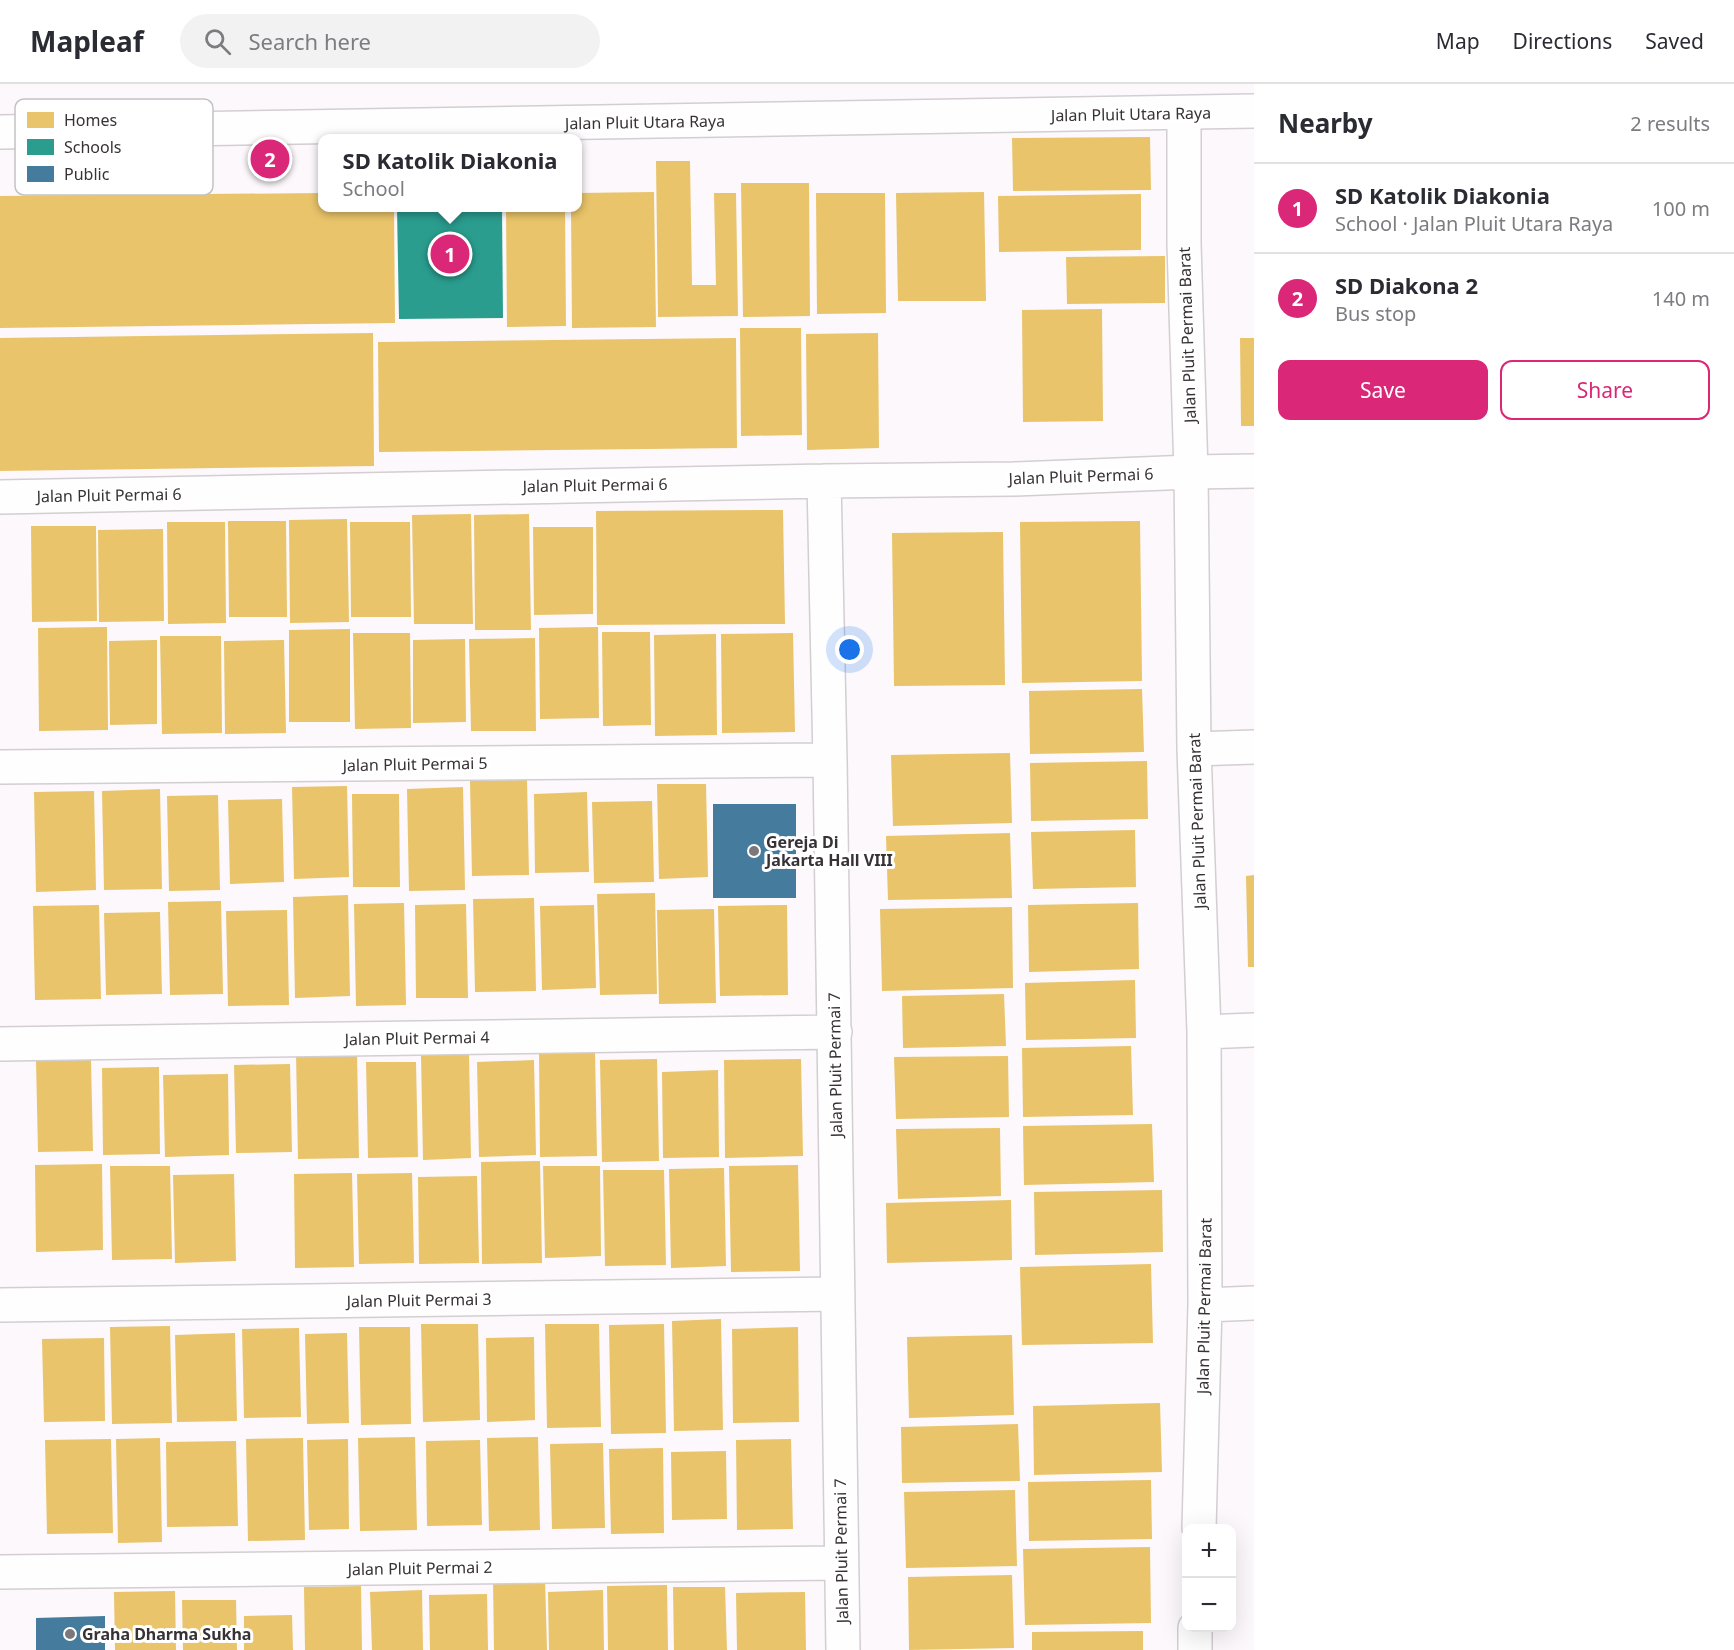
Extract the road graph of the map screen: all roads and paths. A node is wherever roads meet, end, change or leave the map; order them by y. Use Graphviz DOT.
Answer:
graph roads {
  1 [pos="1254,111"];
  2 [pos="1184,113"];
  3 [pos="213,129"];
  4 [pos="0,132"];
  5 [pos="15,132"];
  6 [pos="1254,471"];
  7 [pos="1191,472"];
  8 [pos="824,481"];
  9 [pos="0,497"];
  10 [pos="1254,747"];
  11 [pos="1194,749"];
  12 [pos="830,760"];
  13 [pos="0,767"];
  14 [pos="1254,1030"];
  15 [pos="835,1032"];
  16 [pos="1204,1032"];
  17 [pos="0,1044"];
  18 [pos="838,1294"];
  19 [pos="1254,1303"];
  20 [pos="0,1305"];
  21 [pos="1205,1305"];
  22 [pos="1198,1524"];
  23 [pos="841,1563"];
  24 [pos="0,1572"];
  25 [pos="1196,1632"];
  26 [pos="843,1650"];
  27 [pos="1195,1650"];
  1 -- 2 [label="street, Jalan Pluit Utara Raya"];
  2 -- 3 [label="street, Jalan Pluit Utara Raya"];
  2 -- 7 [label="street, Jalan Pluit Permai Barat"];
  4 -- 5 [label="street, Jalan Pluit Utara Raya"];
  6 -- 7 [label="street, Jalan Pluit Permai 6"];
  7 -- 8 [label="street, Jalan Pluit Permai 6"];
  7 -- 11 [label="street, Jalan Pluit Permai Barat"];
  8 -- 9 [label="street, Jalan Pluit Permai 6"];
  8 -- 12 [label="street, Jalan Pluit Permai 7"];
  10 -- 11 [label="street"];
  11 -- 16 [label="street, Jalan Pluit Permai Barat"];
  12 -- 13 [label="street, Jalan Pluit Permai 5"];
  12 -- 15 [label="street, Jalan Pluit Permai 7"];
  14 -- 16 [label="street"];
  15 -- 17 [label="street, Jalan Pluit Permai 4"];
  15 -- 18 [label="street, Jalan Pluit Permai 7"];
  16 -- 21 [label="street, Jalan Pluit Permai Barat"];
  18 -- 20 [label="street, Jalan Pluit Permai 3"];
  18 -- 23 [label="street, Jalan Pluit Permai 7"];
  19 -- 21 [label="street"];
  21 -- 22 [label="street, Jalan Pluit Permai Barat"];
  23 -- 24 [label="street, Jalan Pluit Permai 2"];
  23 -- 26 [label="street, Jalan Pluit Permai 7"];
  25 -- 27 [label="street"];
}
